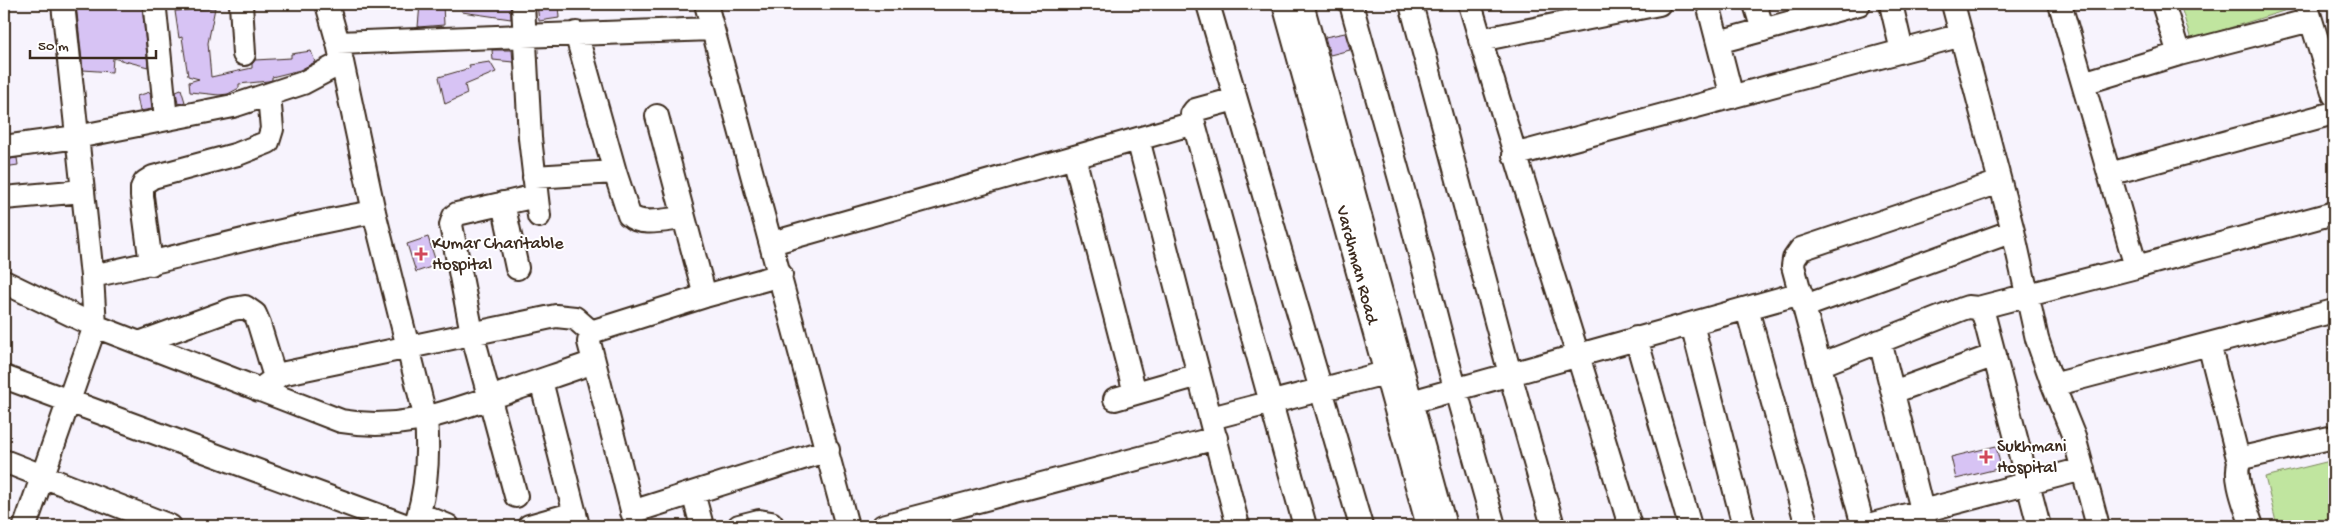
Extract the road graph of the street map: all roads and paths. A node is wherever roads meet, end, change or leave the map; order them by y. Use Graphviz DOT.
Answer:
graph roads {
  1 [pos="63,4"];
  2 [pos="241,4"];
  3 [pos="327,4"];
  4 [pos="523,4"];
  5 [pos="706,4"];
  6 [pos="1208,4"];
  7 [pos="1284,4"];
  8 [pos="1302,4"];
  9 [pos="1351,4"];
  10 [pos="1411,4"];
  11 [pos="1470,4"];
  12 [pos="1708,4"];
  13 [pos="1756,4"];
  14 [pos="1859,4"];
  15 [pos="1891,4"];
  16 [pos="1953,4"];
  17 [pos="2060,4"];
  18 [pos="2163,4"];
  19 [pos="1647,5"];
  20 [pos="155,10"];
  21 [pos="1582,11"];
  22 [pos="2309,12"];
  23 [pos="712,29"];
  24 [pos="1763,30"];
  25 [pos="576,33"];
  26 [pos="526,35"];
  27 [pos="1962,35"];
  28 [pos="1480,40"];
  29 [pos="1718,42"];
  30 [pos="1902,51"];
  31 [pos="340,53"];
  32 [pos="244,54"];
  33 [pos="2179,54"];
  34 [pos="2083,83"];
  35 [pos="269,95"];
  36 [pos="2334,95"];
  37 [pos="1732,97"];
  38 [pos="1235,99"];
  39 [pos="2334,113"];
  40 [pos="657,116"];
  41 [pos="166,119"];
  42 [pos="1194,122"];
  43 [pos="77,137"];
  44 [pos="1138,139"];
  45 [pos="4,147"];
  46 [pos="1514,155"];
  47 [pos="1074,157"];
  48 [pos="615,172"];
  49 [pos="2109,174"];
  50 [pos="2000,182"];
  51 [pos="83,192"];
  52 [pos="536,196"];
  53 [pos="4,198"];
  54 [pos="503,204"];
  55 [pos="374,212"];
  56 [pos="2334,213"];
  57 [pos="684,218"];
  58 [pos="2014,231"];
  59 [pos="772,243"];
  60 [pos="151,264"];
  61 [pos="2136,267"];
  62 [pos="517,268"];
  63 [pos="781,275"];
  64 [pos="92,276"];
  65 [pos="4,282"];
  66 [pos="706,296"];
  67 [pos="2028,297"];
  68 [pos="1803,300"];
  69 [pos="1978,308"];
  70 [pos="1747,309"];
  71 [pos="2334,311"];
  72 [pos="1692,324"];
  73 [pos="95,326"];
  74 [pos="591,332"];
  75 [pos="472,333"];
  76 [pos="1636,338"];
  77 [pos="1880,341"];
  78 [pos="139,343"];
  79 [pos="2209,344"];
  80 [pos="409,346"];
  81 [pos="1579,354"];
  82 [pos="1995,355"];
  83 [pos="594,362"];
  84 [pos="1820,365"];
  85 [pos="1385,372"];
  86 [pos="1510,374"];
  87 [pos="1199,375"];
  88 [pos="4,377"];
  89 [pos="541,380"];
  90 [pos="267,383"];
  91 [pos="2053,385"];
  92 [pos="1455,388"];
  93 [pos="1323,390"];
  94 [pos="1893,392"];
  95 [pos="491,397"];
  96 [pos="70,402"];
  97 [pos="1411,402"];
  98 [pos="1271,404"];
  99 [pos="426,419"];
  100 [pos="1214,428"];
  101 [pos="2334,437"];
  102 [pos="828,450"];
  103 [pos="4,461"];
  104 [pos="2239,462"];
  105 [pos="2083,469"];
  106 [pos="43,476"];
  107 [pos="2029,483"];
  108 [pos="693,493"];
  109 [pos="516,496"];
  110 [pos="634,519"];
  111 [pos="1925,519"];
  112 [pos="576,520"];
  113 [pos="414,522"];
  114 [pos="25,526"];
  115 [pos="170,526"];
  116 [pos="448,526"];
  117 [pos="529,526"];
  118 [pos="702,526"];
  119 [pos="739,526"];
  120 [pos="773,526"];
  121 [pos="847,526"];
  122 [pos="882,526"];
  123 [pos="1238,526"];
  124 [pos="1305,526"];
  125 [pos="1361,526"];
  126 [pos="1428,526"];
  127 [pos="1445,526"];
  128 [pos="1494,526"];
  129 [pos="1553,526"];
  130 [pos="1630,526"];
  131 [pos="1690,526"];
  132 [pos="1744,526"];
  133 [pos="1807,526"];
  134 [pos="1864,526"];
  135 [pos="2039,526"];
  136 [pos="2098,526"];
  137 [pos="2252,526"];
  1 -- 43 [label="street"];
  2 -- 32 [label="street"];
  3 -- 31 [label="street"];
  4 -- 26 [label="street"];
  5 -- 23 [label="street"];
  6 -- 38 [label="street"];
  7 -- 85 [label="street, Vardhman Road"];
  8 -- 97 [label="street, Vardhman Road"];
  9 -- 92 [label="street"];
  10 -- 86 [label="street"];
  11 -- 28 [label="street"];
  12 -- 29 [label="street"];
  13 -- 24 [label="street"];
  14 -- 24 [label="street"];
  15 -- 30 [label="street"];
  16 -- 27 [label="street"];
  17 -- 34 [label="street"];
  18 -- 33 [label="street"];
  19 -- 21 [label="street"];
  20 -- 41 [label="street"];
  21 -- 28 [label="street"];
  22 -- 33 [label="street"];
  22 -- 36 [label="street"];
  23 -- 25 [label="street"];
  23 -- 59 [label="street"];
  24 -- 29 [label="street"];
  25 -- 26 [label="street"];
  25 -- 48 [label="street"];
  26 -- 31 [label="street"];
  26 -- 52 [label="street"];
  27 -- 30 [label="street"];
  27 -- 50 [label="street"];
  28 -- 46 [label="street"];
  29 -- 37 [label="street"];
  30 -- 37 [label="street"];
  31 -- 35 [label="street"];
  31 -- 55 [label="street"];
  33 -- 34 [label="street"];
  34 -- 49 [label="street"];
  35 -- 41 [label="street"];
  35 -- 60 [label="street"];
  37 -- 46 [label="street"];
  38 -- 42 [label="street"];
  38 -- 93 [label="street"];
  39 -- 49 [label="street"];
  40 -- 57 [label="street"];
  41 -- 43 [label="street"];
  42 -- 44 [label="street"];
  42 -- 98 [label="street"];
  43 -- 45 [label="street"];
  43 -- 51 [label="street"];
  44 -- 47 [label="street"];
  44 -- 87 [label="street"];
  46 -- 81 [label="street"];
  47 -- 59 [label="street"];
  47 -- 87 [label="street"];
  48 -- 52 [label="street"];
  48 -- 57 [label="street"];
  49 -- 61 [label="street"];
  50 -- 58 [label="street"];
  50 -- 68 [label="street"];
  51 -- 53 [label="street"];
  51 -- 64 [label="street"];
  52 -- 54 [label="street"];
  54 -- 62 [label="street"];
  54 -- 75 [label="street"];
  55 -- 60 [label="street"];
  55 -- 80 [label="street"];
  56 -- 61 [label="street"];
  57 -- 66 [label="street"];
  58 -- 67 [label="street"];
  58 -- 68 [label="street"];
  59 -- 63 [label="street"];
  60 -- 64 [label="street"];
  61 -- 67 [label="street"];
  63 -- 66 [label="street"];
  63 -- 102 [label="street"];
  64 -- 73 [label="street"];
  65 -- 73 [label="street"];
  66 -- 74 [label="street"];
  67 -- 69 [label="street"];
  67 -- 91 [label="street"];
  68 -- 70 [label="street"];
  68 -- 84 [label="street"];
  69 -- 77 [label="street"];
  69 -- 82 [label="street"];
  70 -- 72 [label="street"];
  70 -- 133 [label="street"];
  71 -- 79 [label="street"];
  72 -- 76 [label="street"];
  72 -- 132 [label="street"];
  73 -- 78 [label="street"];
  73 -- 96 [label="street"];
  74 -- 75 [label="street"];
  74 -- 83 [label="street"];
  75 -- 80 [label="street"];
  75 -- 95 [label="street"];
  76 -- 81 [label="street"];
  76 -- 131 [label="street"];
  77 -- 84 [label="street"];
  77 -- 94 [label="street"];
  78 -- 90 [label="street"];
  78 -- 90 [label="street"];
  79 -- 91 [label="street"];
  79 -- 104 [label="street"];
  80 -- 90 [label="street"];
  80 -- 99 [label="street"];
  81 -- 86 [label="street"];
  81 -- 130 [label="street"];
  82 -- 94 [label="street"];
  82 -- 107 [label="street"];
  83 -- 89 [label="street"];
  83 -- 110 [label="street"];
  84 -- 134 [label="street"];
  85 -- 93 [label="street"];
  85 -- 126 [label="street, Vardhman Road"];
  86 -- 92 [label="street"];
  86 -- 129 [label="street"];
  87 -- 100 [label="street"];
  88 -- 96 [label="street"];
  89 -- 95 [label="street"];
  89 -- 112 [label="street"];
  90 -- 99 [label="street"];
  91 -- 105 [label="street"];
  92 -- 97 [label="street"];
  92 -- 128 [label="street"];
  93 -- 98 [label="street"];
  93 -- 125 [label="street"];
  94 -- 111 [label="street"];
  95 -- 99 [label="street"];
  95 -- 109 [label="street"];
  96 -- 106 [label="street"];
  96 -- 113 [label="street"];
  97 -- 127 [label="street, Vardhman Road"];
  98 -- 100 [label="street"];
  98 -- 124 [label="street"];
  99 -- 113 [label="street"];
  100 -- 122 [label="street"];
  100 -- 123 [label="street"];
  101 -- 104 [label="street"];
  102 -- 108 [label="street"];
  102 -- 121 [label="street"];
  103 -- 106 [label="street"];
  104 -- 137 [label="street"];
  105 -- 107 [label="street"];
  105 -- 136 [label="street"];
  106 -- 114 [label="street"];
  106 -- 115 [label="street"];
  107 -- 111 [label="street"];
  107 -- 135 [label="street"];
  108 -- 110 [label="street"];
  108 -- 118 [label="street"];
  111 -- 134 [label="street"];
  112 -- 117 [label="street"];
  113 -- 116 [label="street"];
  119 -- 120 [label="street"];
}
